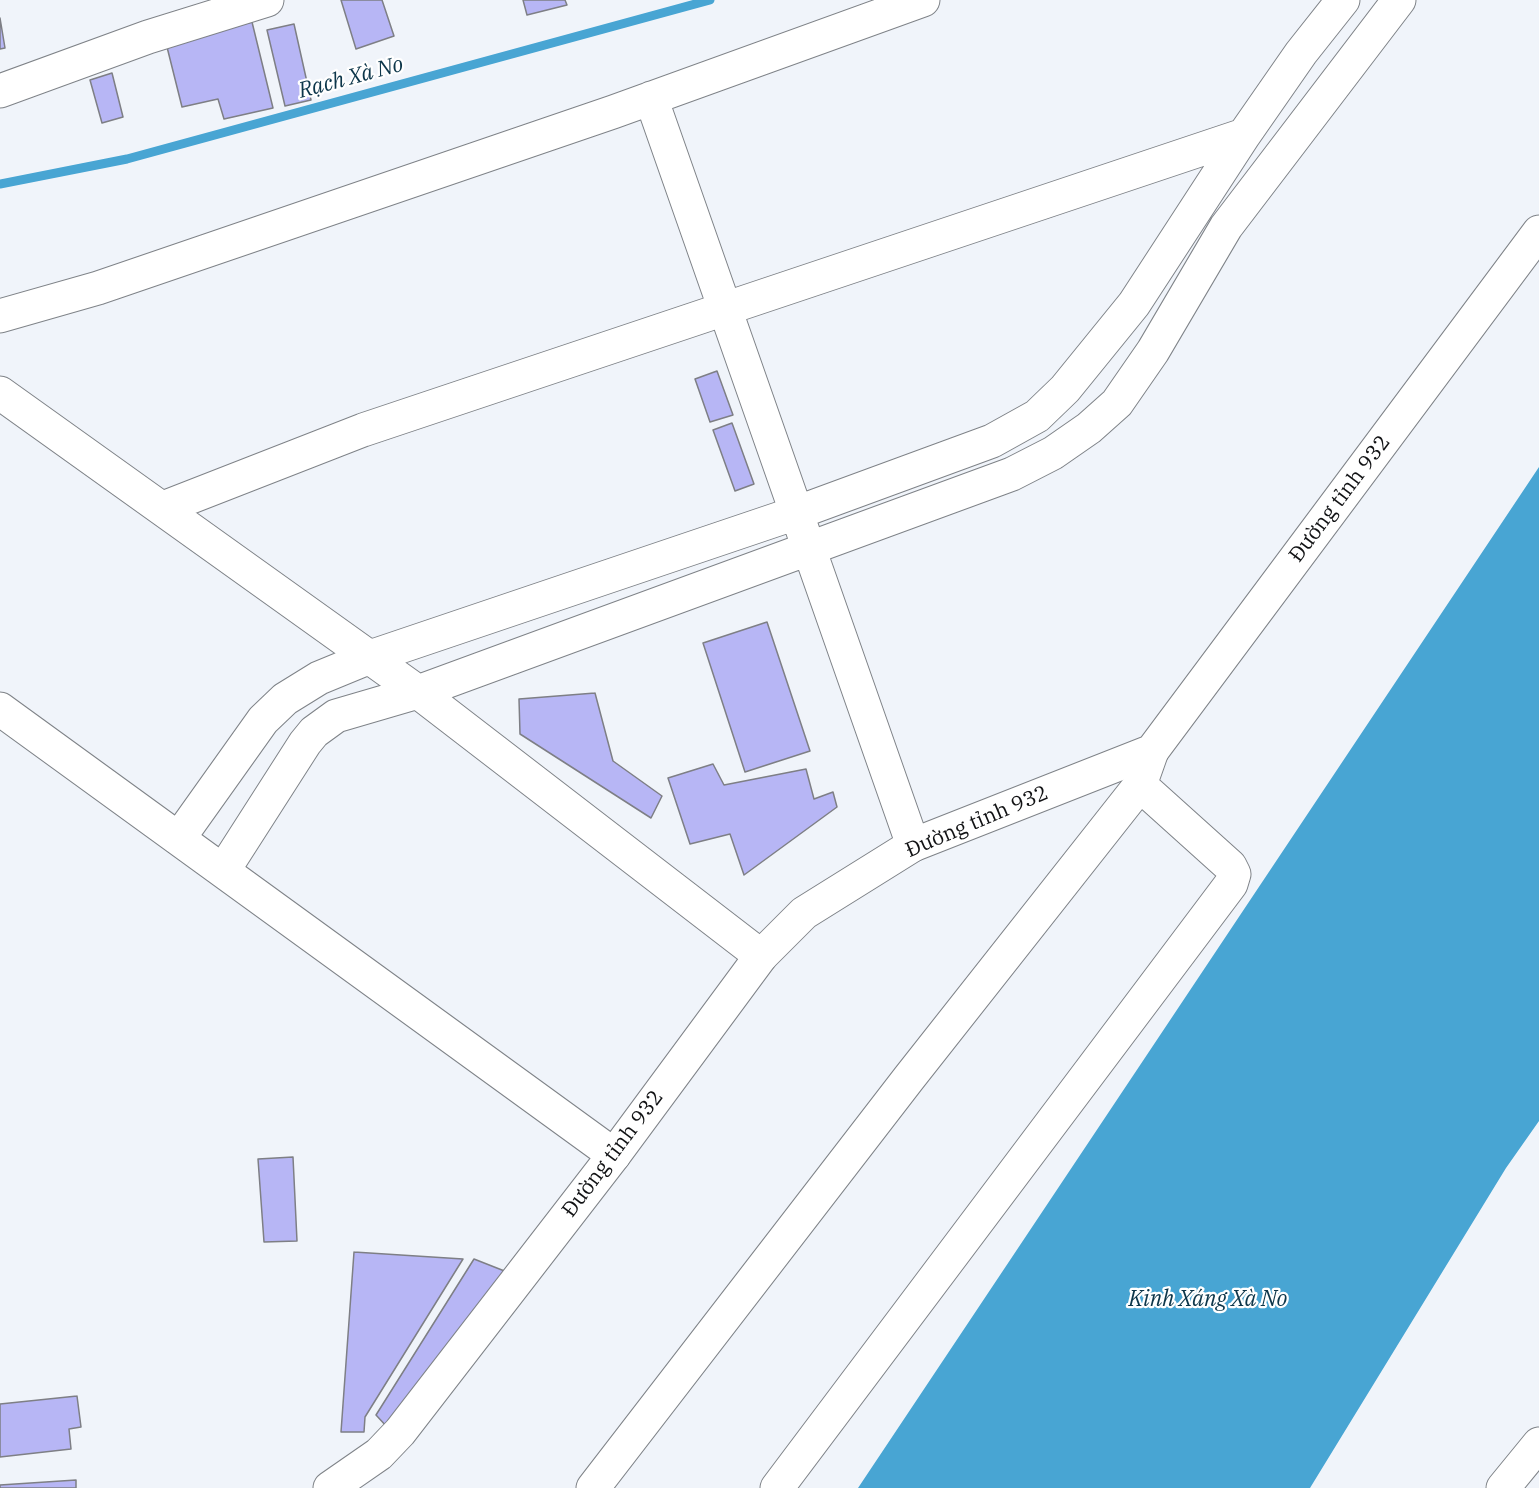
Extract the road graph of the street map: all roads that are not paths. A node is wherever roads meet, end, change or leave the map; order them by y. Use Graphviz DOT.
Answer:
graph roads {
  1 [pos="267,0"];
  2 [pos="923,0"];
  3 [pos="1343,0"];
  4 [pos="1399,0"];
  5 [pos="1316,16"];
  6 [pos="0,91"];
  7 [pos="651,99"];
  8 [pos="1244,135"];
  9 [pos="1539,232"];
  10 [pos="724,308"];
  11 [pos="0,316"];
  12 [pos="0,393"];
  13 [pos="163,508"];
  14 [pos="796,513"];
  15 [pos="809,550"];
  16 [pos="370,657"];
  17 [pos="418,692"];
  18 [pos="0,709"];
  19 [pos="1152,751"];
  20 [pos="1140,785"];
  21 [pos="179,838"];
  22 [pos="913,845"];
  23 [pos="223,871"];
  24 [pos="761,956"];
  25 [pos="614,1155"];
  26 [pos="1539,1444"];
  27 [pos="330,1488"];
  28 [pos="593,1488"];
  29 [pos="777,1488"];
  30 [pos="1503,1488"];
  1 -- 6 [label="street"];
  2 -- 7 [label="street"];
  3 -- 5 [label="street"];
  4 -- 15 [label="street"];
  5 -- 8 [label="street"];
  7 -- 10 [label="street"];
  7 -- 11 [label="street"];
  8 -- 10 [label="street"];
  8 -- 14 [label="street"];
  9 -- 19 [label="street, Đường tỉnh 932"];
  10 -- 13 [label="street"];
  10 -- 14 [label="street"];
  12 -- 13 [label="street"];
  13 -- 16 [label="street"];
  14 -- 15 [label="street"];
  14 -- 16 [label="street"];
  15 -- 17 [label="street"];
  15 -- 22 [label="street"];
  16 -- 17 [label="street"];
  16 -- 21 [label="street"];
  17 -- 23 [label="street"];
  17 -- 24 [label="street"];
  18 -- 21 [label="street"];
  19 -- 20 [label="street"];
  19 -- 22 [label="street, Đường tỉnh 932"];
  20 -- 28 [label="street"];
  20 -- 29 [label="street"];
  21 -- 23 [label="street"];
  22 -- 24 [label="street, Đường tỉnh 932"];
  23 -- 25 [label="street"];
  24 -- 25 [label="street, Đường tỉnh 932"];
  25 -- 27 [label="street, Đường tỉnh 932"];
  26 -- 30 [label="street"];
}
